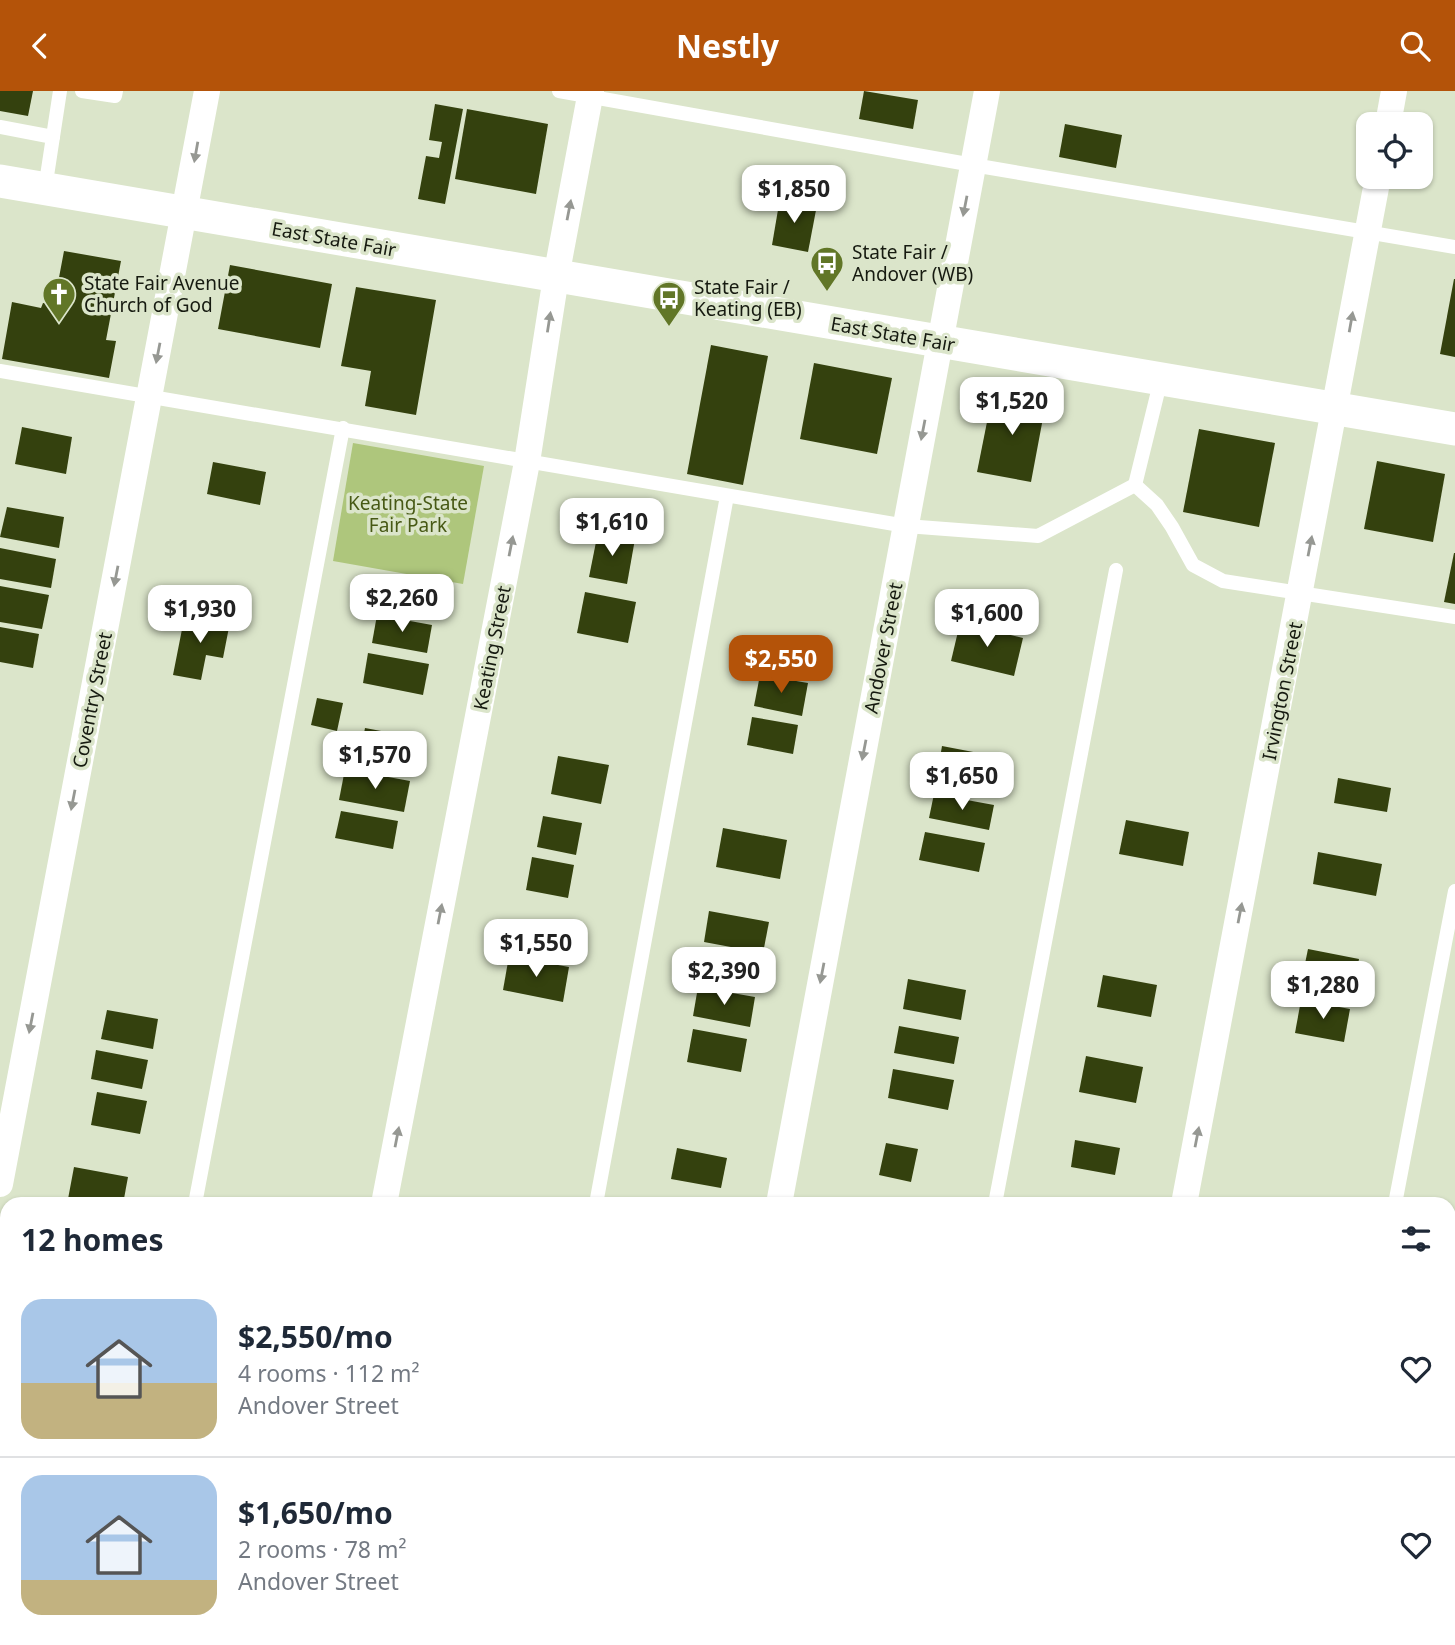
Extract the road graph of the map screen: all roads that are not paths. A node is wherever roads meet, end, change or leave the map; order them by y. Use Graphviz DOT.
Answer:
graph roads {
  1 [pos="60,91"];
  2 [pos="82,91"];
  3 [pos="116,91"];
  4 [pos="207,91"];
  5 [pos="559,91"];
  6 [pos="987,91"];
  7 [pos="1394,91"];
  8 [pos="591,94"];
  9 [pos="1390,112"];
  10 [pos="0,127"];
  11 [pos="53,137"];
  12 [pos="973,165"];
  13 [pos="0,181"];
  14 [pos="45,189"];
  15 [pos="1376,189"];
  16 [pos="185,213"];
  17 [pos="1368,232"];
  18 [pos="1455,247"];
  19 [pos="556,277"];
  20 [pos="940,342"];
  21 [pos="0,371"];
  22 [pos="1161,379"];
  23 [pos="150,396"];
  24 [pos="1335,409"];
  25 [pos="343,428"];
  26 [pos="1455,429"];
  27 [pos="527,463"];
  28 [pos="1135,485"];
  29 [pos="727,496"];
  30 [pos="906,526"];
  31 [pos="1116,570"];
  32 [pos="1301,592"];
  33 [pos="1455,617"];
  34 [pos="1455,891"];
  35 [pos="0,1184"];
  36 [pos="196,1197"];
  37 [pos="385,1197"];
  38 [pos="597,1197"];
  39 [pos="780,1197"];
  40 [pos="996,1197"];
  41 [pos="1185,1197"];
  42 [pos="1396,1197"];
  1 -- 11 [label="lane"];
  2 -- 3 [label="lane"];
  4 -- 16 [label="street, Coventry Street, one-way"];
  5 -- 8 [label="lane"];
  6 -- 12 [label="street, Andover Street"];
  7 -- 9 [label="street"];
  8 -- 12 [label="lane"];
  19 -- 8 [label="street, Keating Street, one-way"];
  10 -- 11 [label="lane"];
  11 -- 14 [label="lane"];
  12 -- 17 [label="lane"];
  12 -- 20 [label="street, Andover Street, one-way"];
  13 -- 14 [label="street, East State Fair"];
  14 -- 16 [label="street, East State Fair"];
  15 -- 17 [label="street, Irvington Street"];
  16 -- 19 [label="street, East State Fair"];
  16 -- 23 [label="street, Coventry Street, one-way"];
  17 -- 18 [label="lane"];
  24 -- 17 [label="street, Irvington Street, one-way"];
  19 -- 20 [label="street, East State Fair"];
  27 -- 19 [label="street, Keating Street, one-way"];
  20 -- 22 [label="street, East State Fair"];
  20 -- 30 [label="street, Andover Street, one-way"];
  21 -- 23 [label="lane"];
  22 -- 24 [label="street, East State Fair"];
  22 -- 28 [label="lane"];
  23 -- 25 [label="lane"];
  23 -- 35 [label="street, Coventry Street, one-way"];
  24 -- 26 [label="street, East State Fair"];
  32 -- 24 [label="street, Irvington Street, one-way"];
  25 -- 27 [label="lane"];
  25 -- 36 [label="lane"];
  27 -- 29 [label="lane"];
  37 -- 27 [label="street, Keating Street, one-way"];
  28 -- 30 [label="lane"];
  28 -- 32 [label="lane"];
  29 -- 30 [label="lane"];
  29 -- 38 [label="lane"];
  30 -- 39 [label="street, Andover Street, one-way"];
  31 -- 40 [label="lane"];
  32 -- 33 [label="lane"];
  41 -- 32 [label="street, Irvington Street, one-way"];
  34 -- 42 [label="lane"];
}
